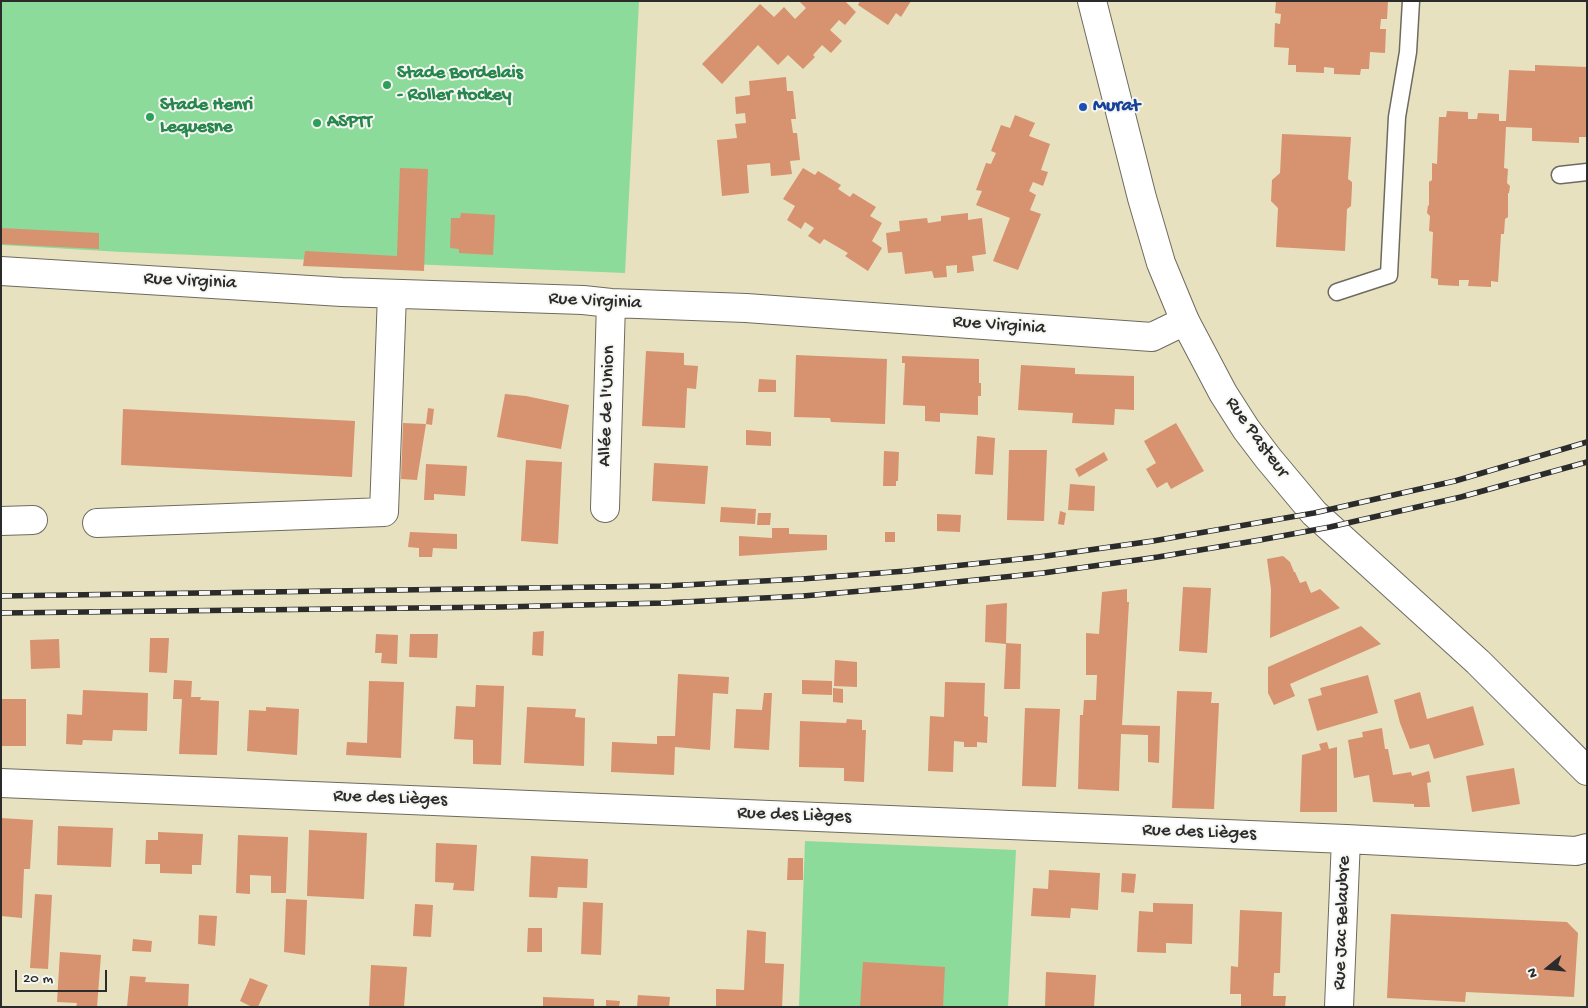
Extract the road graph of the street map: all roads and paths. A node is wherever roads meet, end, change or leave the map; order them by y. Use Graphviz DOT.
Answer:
graph roads {
  1 [pos="1092,1"];
  2 [pos="1411,1"];
  3 [pos="1587,172"];
  4 [pos="1560,175"];
  5 [pos="1,271"];
  6 [pos="1337,292"];
  7 [pos="392,294"];
  8 [pos="611,303"];
  9 [pos="1185,321"];
  10 [pos="605,508"];
  11 [pos="34,520"];
  12 [pos="1,521"];
  13 [pos="97,523"];
  14 [pos="1587,771"];
  15 [pos="1,783"];
  16 [pos="1346,839"];
  17 [pos="1587,848"];
  18 [pos="1339,1007"];
  1 -- 9 [label="street, Rue Pasteur"];
  2 -- 6 [label="lane"];
  3 -- 4 [label="lane"];
  5 -- 7 [label="street, Rue Virginia"];
  7 -- 8 [label="street, Rue Virginia"];
  7 -- 13 [label="street"];
  8 -- 9 [label="street, Rue Virginia"];
  8 -- 10 [label="street, Allée de l'Union"];
  9 -- 14 [label="street, Rue Pasteur"];
  11 -- 12 [label="street"];
  15 -- 16 [label="street, Rue des Lièges"];
  16 -- 17 [label="street, Rue des Lièges"];
  16 -- 18 [label="street, Rue Jac Belaubre"];
}
